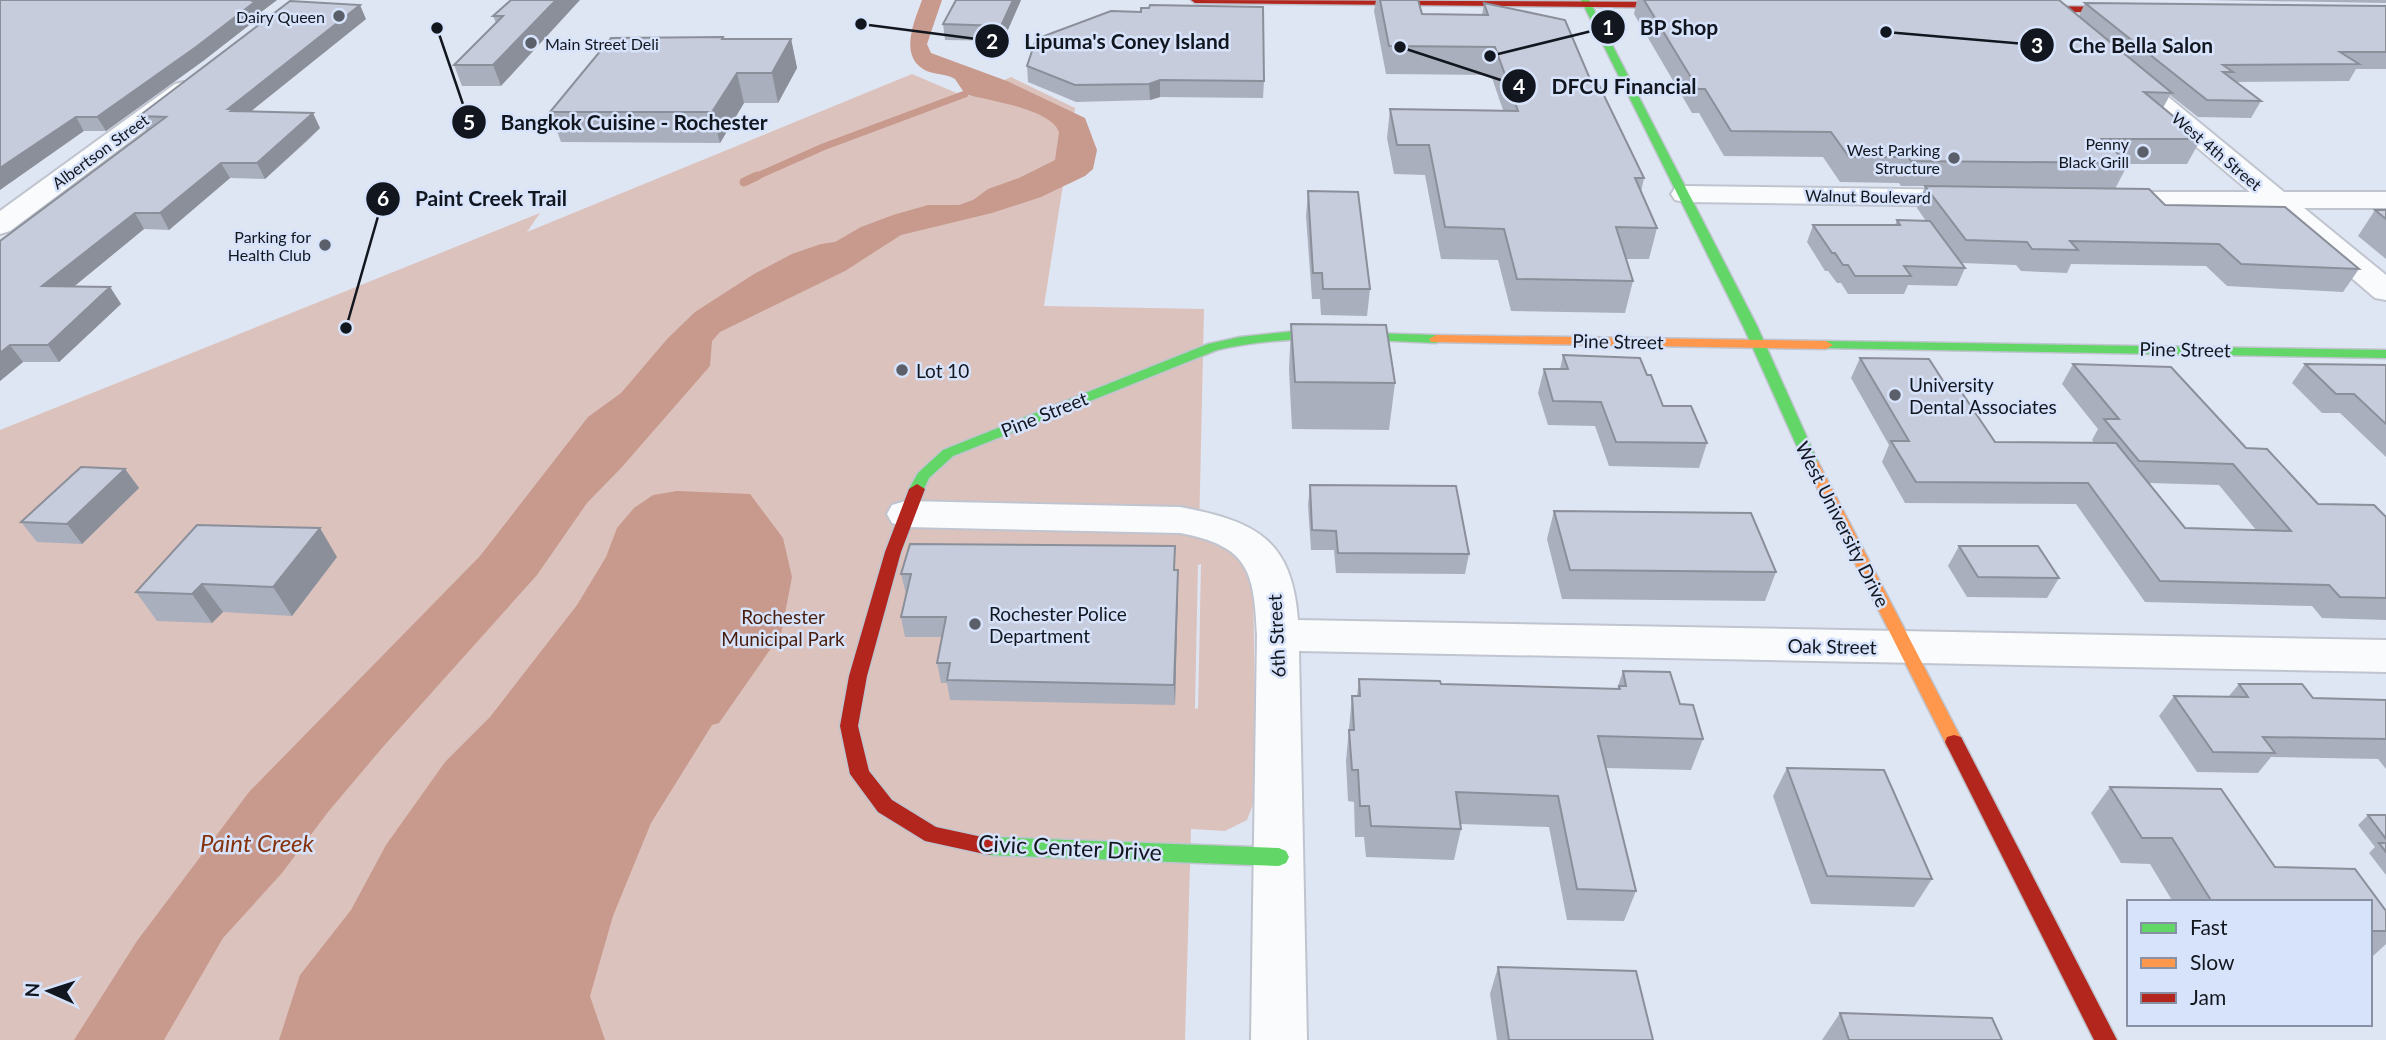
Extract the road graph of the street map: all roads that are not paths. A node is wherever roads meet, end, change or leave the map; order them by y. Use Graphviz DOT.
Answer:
graph roads {
  1 [pos="1195,0"];
  2 [pos="1586,2"];
  3 [pos="2043,4"];
  4 [pos="1708,5"];
  5 [pos="1996,8"];
  6 [pos="2146,10"];
  7 [pos="2076,31"];
  8 [pos="2101,53"];
  9 [pos="203,75"];
  10 [pos="1685,194"];
  11 [pos="1997,198"];
  12 [pos="2081,199"];
  13 [pos="2386,200"];
  14 [pos="2277,201"];
  15 [pos="0,225"];
  16 [pos="2386,291"];
  17 [pos="1758,344"];
  18 [pos="2386,354"];
  19 [pos="906,514"];
  20 [pos="1278,635"];
  21 [pos="1906,647"];
  22 [pos="2386,656"];
  23 [pos="1279,857"];
  24 [pos="1279,1040"];
  25 [pos="2106,1040"];
  1 -- 2 [label="main road"];
  2 -- 4 [label="main road"];
  2 -- 10 [label="main road, West University Drive"];
  3 -- 5 [label="main road"];
  3 -- 6 [label="main road"];
  3 -- 7 [label="street"];
  8 -- 14 [label="street, West 4th Street"];
  9 -- 15 [label="street, Albertson Street"];
  10 -- 11 [label="street, Walnut Boulevard"];
  10 -- 17 [label="main road, West University Drive"];
  12 -- 14 [label="street"];
  13 -- 14 [label="street"];
  14 -- 16 [label="street, West 4th Street"];
  17 -- 18 [label="main road, Pine Street"];
  17 -- 19 [label="main road, Pine Street"];
  17 -- 21 [label="main road, West University Drive"];
  19 -- 20 [label="street, 6th Street"];
  19 -- 23 [label="main road, Civic Center Drive"];
  20 -- 21 [label="street, Oak Street"];
  20 -- 23 [label="street, 6th Street"];
  21 -- 22 [label="street, Oak Street"];
  21 -- 25 [label="main road, West University Drive"];
  23 -- 24 [label="street, 6th Street"];
}
